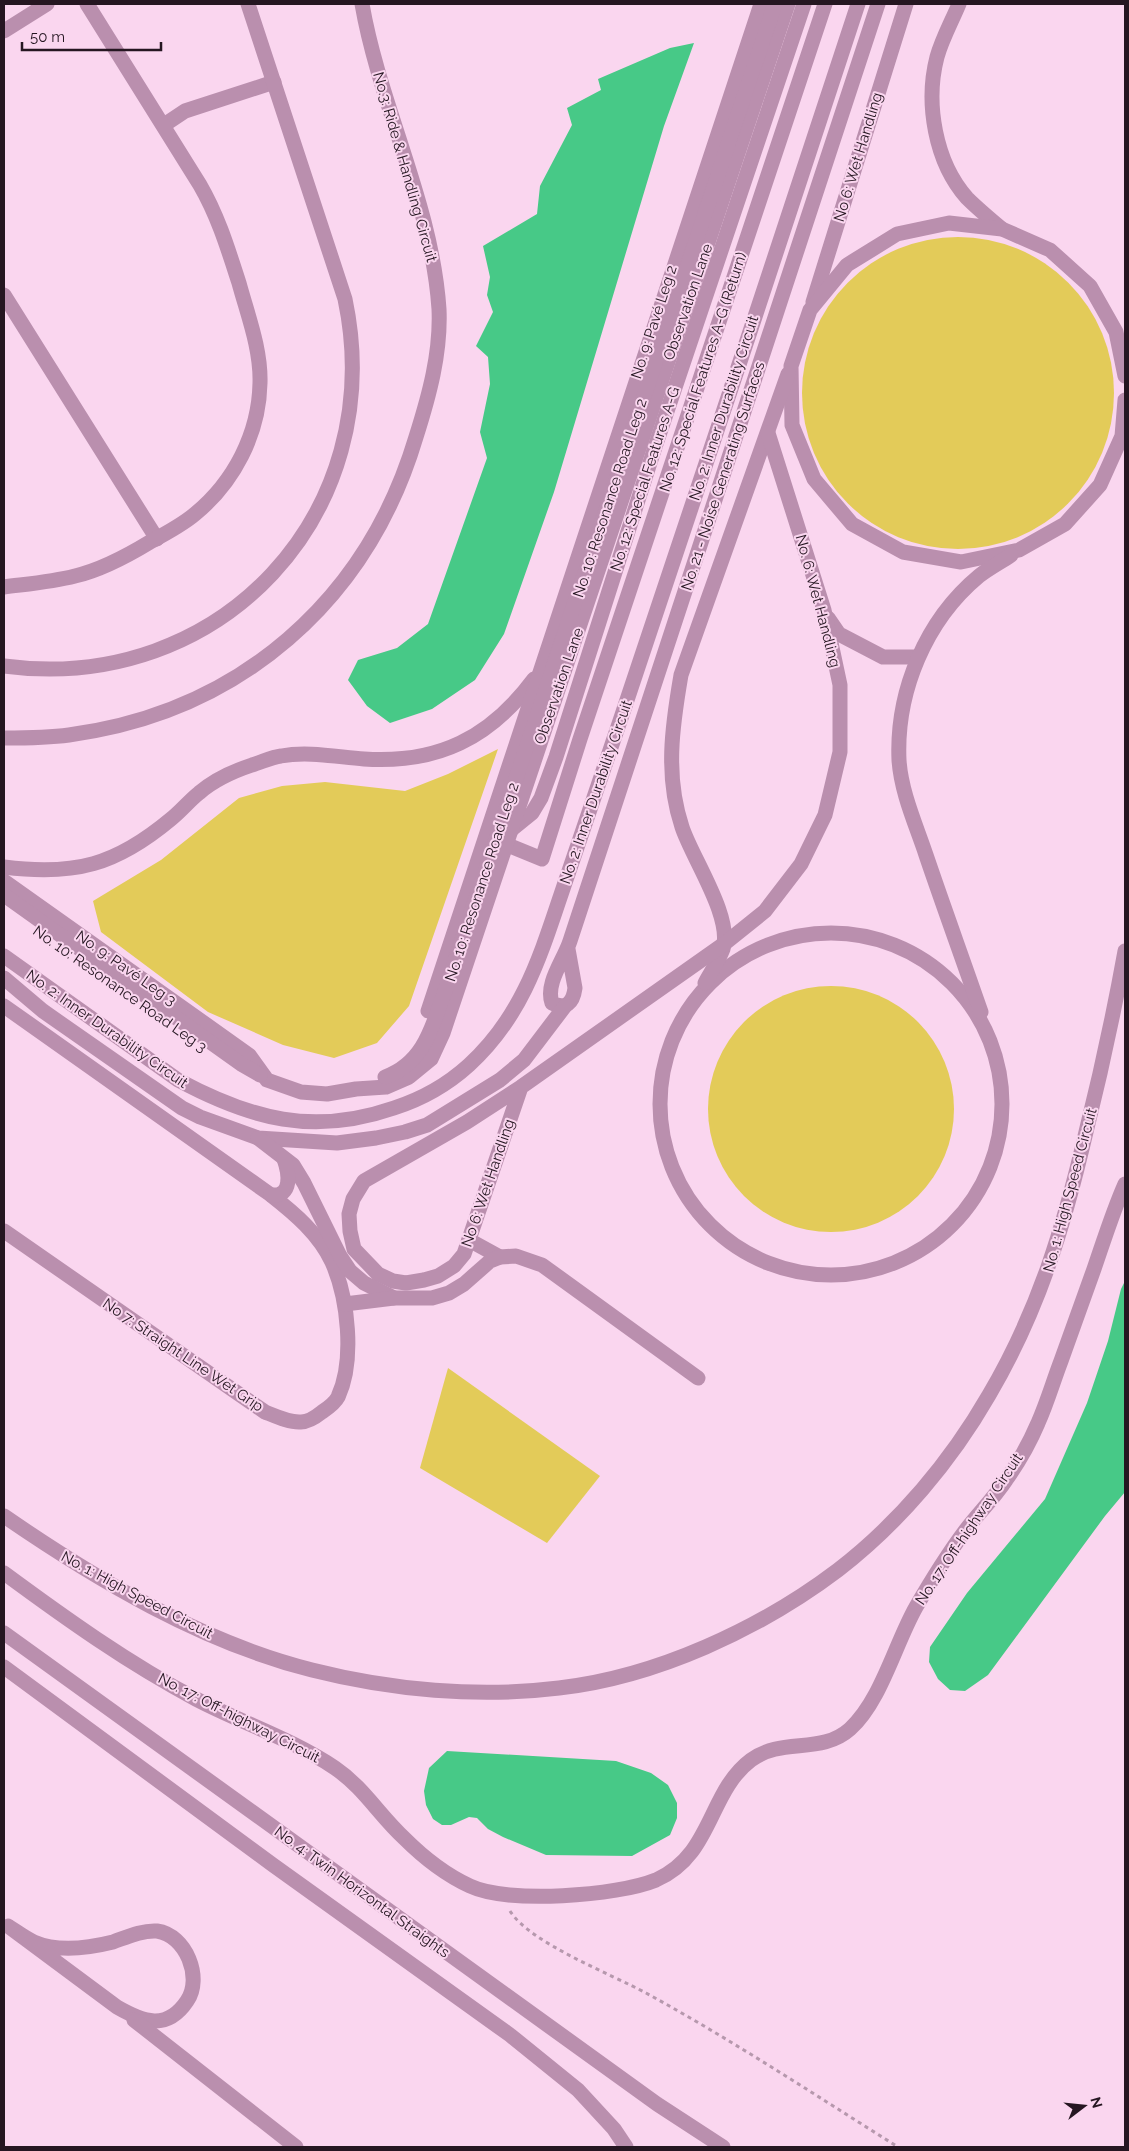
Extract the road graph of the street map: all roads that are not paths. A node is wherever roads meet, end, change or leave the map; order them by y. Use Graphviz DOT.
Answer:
graph roads {
  1 [pos="48,4"];
  2 [pos="87,4"];
  3 [pos="248,4"];
  4 [pos="362,4"];
  5 [pos="760,4"];
  6 [pos="775,4"];
  7 [pos="788,4"];
  8 [pos="804,4"];
  9 [pos="825,4"];
  10 [pos="858,4"];
  11 [pos="878,4"];
  12 [pos="906,4"];
  13 [pos="959,4"];
  14 [pos="4,32"];
  15 [pos="274,82"];
  16 [pos="164,125"];
  17 [pos="1002,229"];
  18 [pos="4,295"];
  19 [pos="810,310"];
  20 [pos="791,366"];
  21 [pos="1125,376"];
  22 [pos="1125,400"];
  23 [pos="768,433"];
  24 [pos="157,539"];
  25 [pos="1019,550"];
  26 [pos="4,587"];
  27 [pos="824,610"];
  28 [pos="918,657"];
  29 [pos="4,666"];
  30 [pos="541,670"];
  31 [pos="4,738"];
  32 [pos="508,837"];
  33 [pos="4,867"];
  34 [pos="4,880"];
  35 [pos="4,895"];
  36 [pos="4,906"];
  37 [pos="724,944"];
  38 [pos="568,949"];
  39 [pos="1125,951"];
  40 [pos="4,956"];
  41 [pos="4,978"];
  42 [pos="440,989"];
  43 [pos="702,989"];
  44 [pos="4,1006"];
  45 [pos="565,1006"];
  46 [pos="990,1037"];
  47 [pos="267,1080"];
  48 [pos="521,1087"];
  49 [pos="356,1089"];
  50 [pos="258,1138"];
  51 [pos="283,1158"];
  52 [pos="1125,1184"];
  53 [pos="271,1195"];
  54 [pos="4,1231"];
  55 [pos="469,1240"];
  56 [pos="500,1257"];
  57 [pos="394,1298"];
  58 [pos="345,1304"];
  59 [pos="698,1378"];
  60 [pos="4,1516"];
  61 [pos="4,1573"];
  62 [pos="4,1634"];
  63 [pos="4,1666"];
  64 [pos="6,1924"];
  65 [pos="118,2007"];
  66 [pos="296,2147"];
  67 [pos="626,2147"];
  68 [pos="723,2147"];
  1 -- 14 [label="street"];
  2 -- 16 [label="street"];
  3 -- 15 [label="street"];
  4 -- 31 [label="street, No.3: Ride & Handling Circuit"];
  5 -- 30 [label="street, No. 9: Pavé Leg 2"];
  6 -- 42 [label="street, No. 10: Resonance Road Leg 2"];
  7 -- 32 [label="street, Observation Lane"];
  8 -- 32 [label="street, No. 12: Special Features A-G"];
  9 -- 32 [label="street, No. 12: Special Features A-G (Return)"];
  10 -- 40 [label="street, No. 2: Inner Durability Circuit"];
  11 -- 38 [label="street, No. 21 - Noise Generating Surfaces"];
  12 -- 19 [label="street, No 6: Wet Handling"];
  13 -- 17 [label="street, No 6: Wet Handling"];
  15 -- 16 [label="street"];
  15 -- 29 [label="street"];
  16 -- 24 [label="street"];
  17 -- 19 [label="street, No 6: Wet Handling"];
  17 -- 21 [label="street, No 6: Wet Handling"];
  18 -- 24 [label="street"];
  19 -- 20 [label="street, No 6: Wet Handling"];
  20 -- 23 [label="street, No. 6: Wet Handling"];
  20 -- 25 [label="street, No 6: Wet Handling"];
  22 -- 25 [label="street, No 6: Wet Handling"];
  23 -- 27 [label="street, No. 6: Wet Handling"];
  23 -- 37 [label="street, No. 6: Wet Handling"];
  24 -- 26 [label="street"];
  25 -- 28 [label="street"];
  27 -- 28 [label="street"];
  27 -- 37 [label="street, No. 6: Wet Handling"];
  28 -- 46 [label="street"];
  30 -- 33 [label="street"];
  30 -- 42 [label="street, No. 9: Pavé Leg 2"];
  32 -- 49 [label="street, Observation Lane"];
  34 -- 47 [label="street, No. 9: Pavé Leg 3"];
  35 -- 47 [label="street, Observation Lane"];
  36 -- 47 [label="street, No. 10: Resonance Road Leg 3"];
  37 -- 43 [label="street, No. 6: Wet Handling"];
  37 -- 48 [label="street, No 6: Wet Handling"];
  38 -- 45 [label="street"];
  38 -- 45 [label="street, No. 21 - Noise Generating Surfaces"];
  39 -- 60 [label="street, No. 1: High Speed Circuit"];
  41 -- 50 [label="street"];
  42 -- 49 [label="street"];
  43 -- 46 [label="street"];
  43 -- 46 [label="street"];
  44 -- 53 [label="street, No 7: Straight Line Wet Grip"];
  45 -- 50 [label="street"];
  47 -- 49 [label="street, Observation Lane"];
  48 -- 55 [label="street, No 6: Wet Handling"];
  48 -- 55 [label="street, No 6: Wet Handling"];
  50 -- 51 [label="street"];
  51 -- 53 [label="street"];
  51 -- 57 [label="street"];
  52 -- 61 [label="street, No. 17: Off-highway Circuit"];
  53 -- 58 [label="street, No 7: Straight Line Wet Grip"];
  54 -- 58 [label="street, No 7: Straight Line Wet Grip"];
  55 -- 56 [label="street"];
  56 -- 57 [label="street"];
  56 -- 59 [label="street"];
  57 -- 58 [label="street"];
  62 -- 68 [label="street, No. 4: Twin Horizontal Straights"];
  63 -- 67 [label="street, No. 4: Twin Horizontal Straights"];
  64 -- 65 [label="street"];
  64 -- 65 [label="street"];
  65 -- 66 [label="street"];
}
